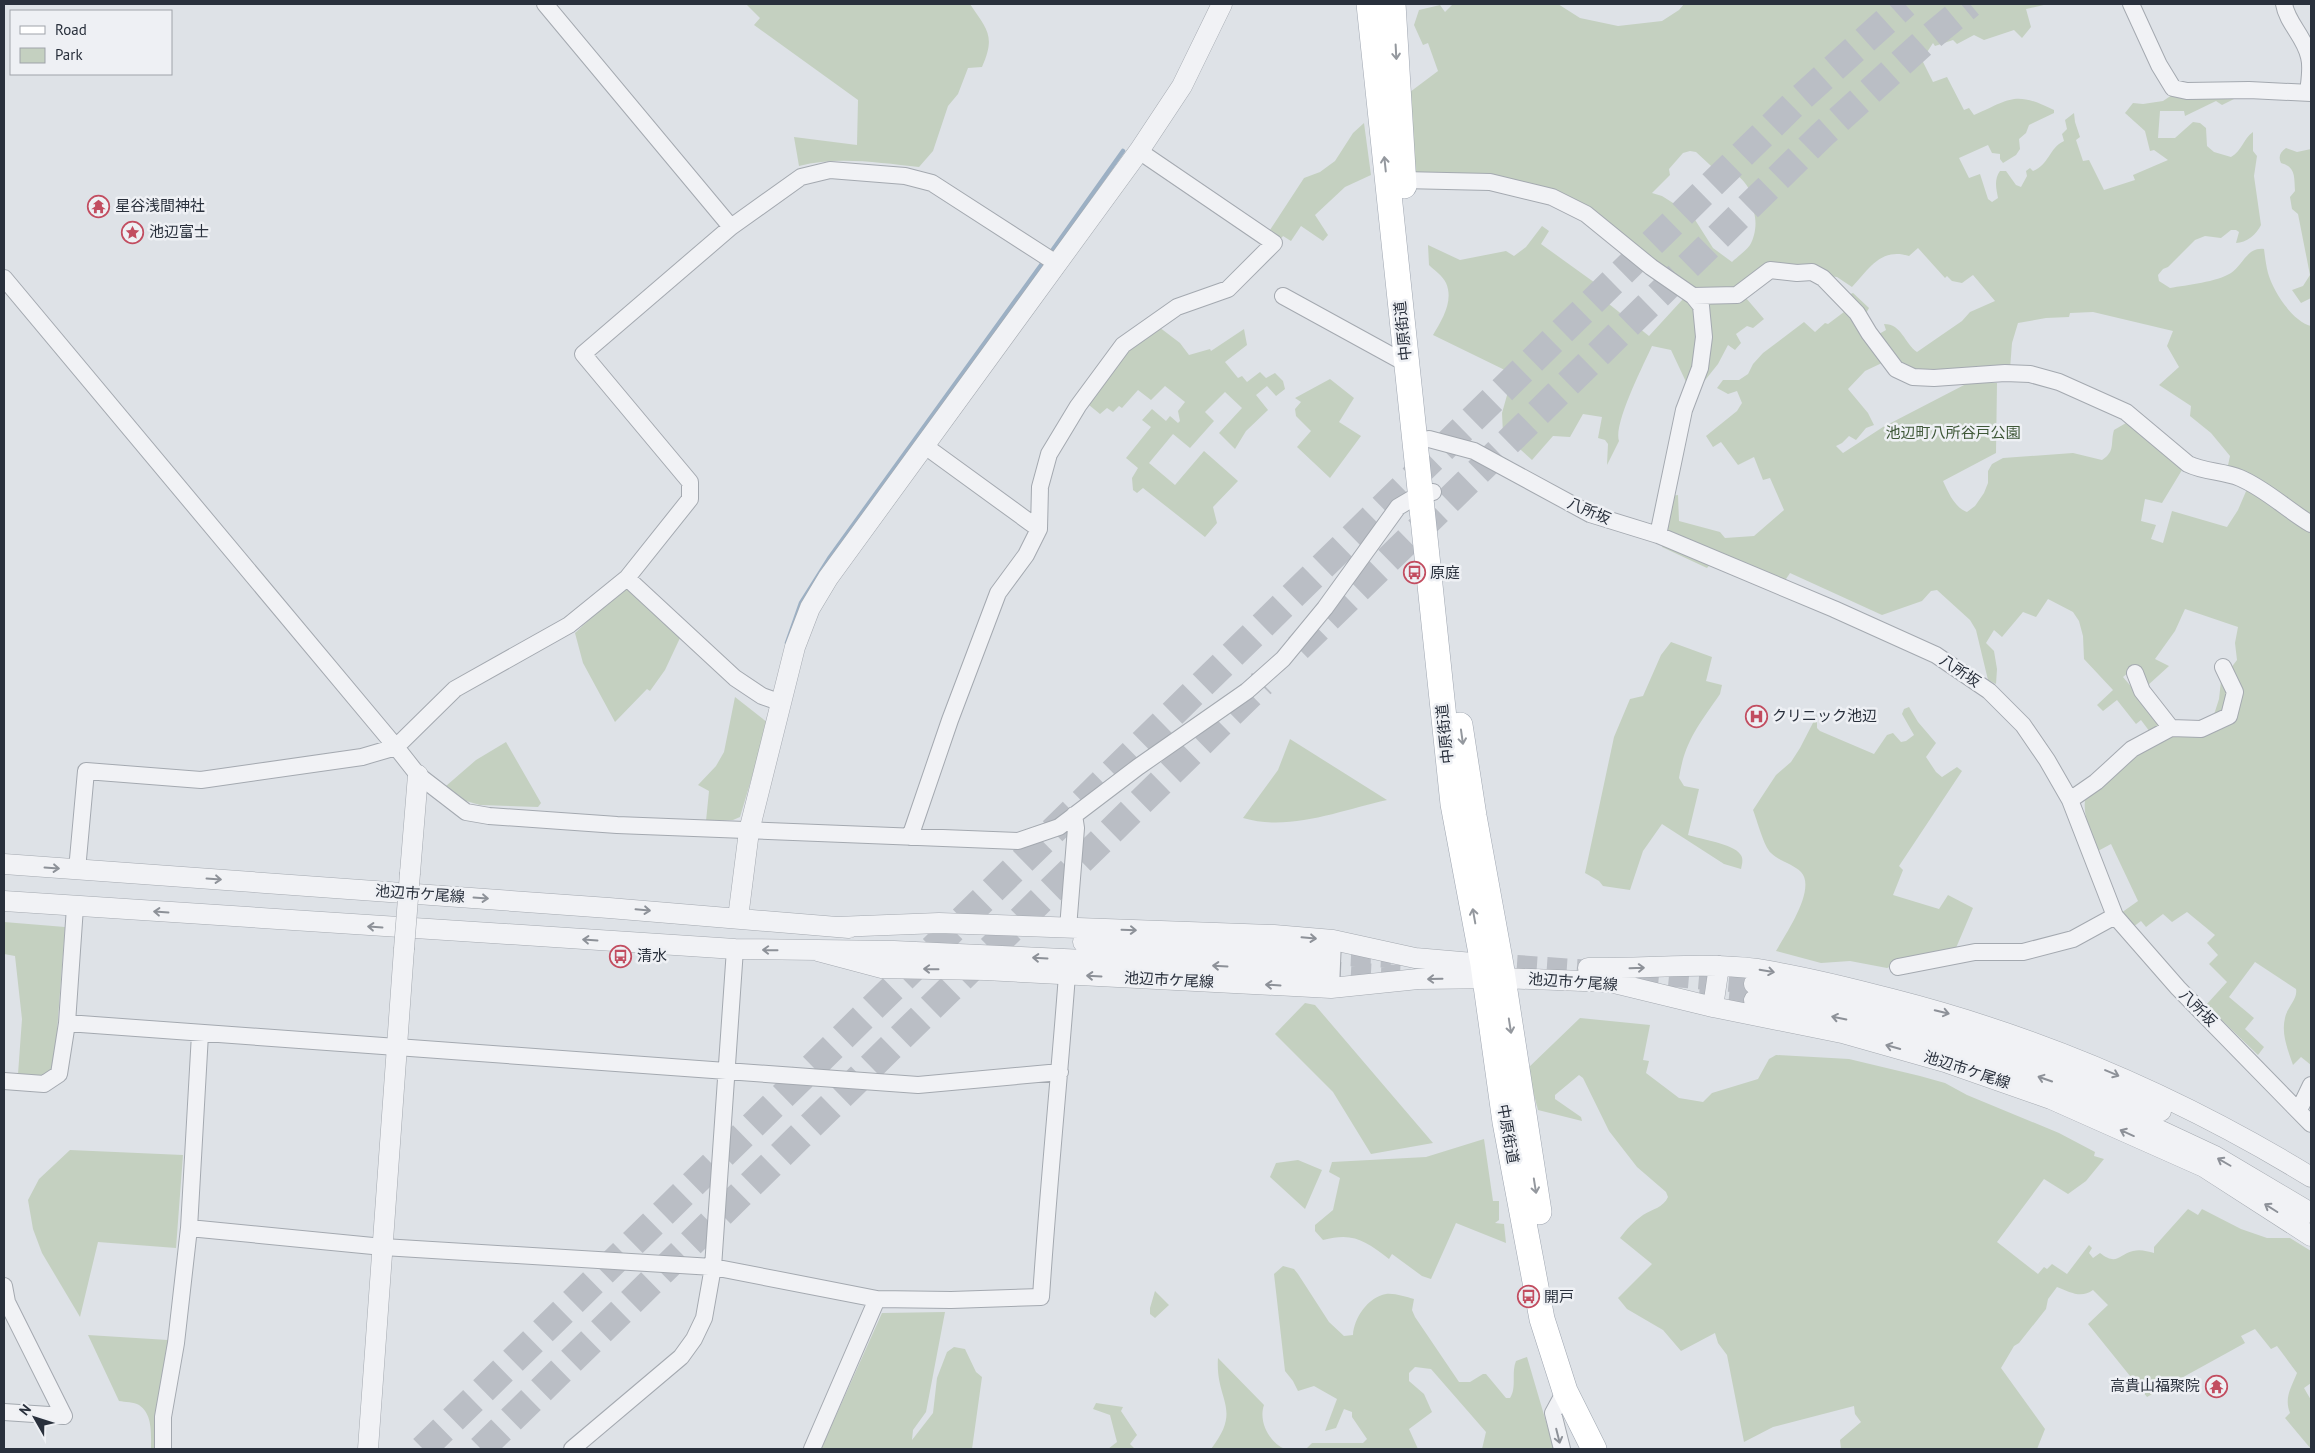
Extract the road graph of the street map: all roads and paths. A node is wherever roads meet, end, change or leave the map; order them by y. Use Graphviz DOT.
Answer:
graph roads {
  1 [pos="546,4"];
  2 [pos="1222,4"];
  3 [pos="1369,4"];
  4 [pos="1393,4"];
  5 [pos="2131,4"];
  6 [pos="2284,4"];
  7 [pos="2310,93"];
  8 [pos="1139,151"];
  9 [pos="1403,180"];
  10 [pos="731,227"];
  11 [pos="1056,263"];
  12 [pos="4,278"];
  13 [pos="1283,296"];
  14 [pos="1693,296"];
  15 [pos="1407,364"];
  16 [pos="1429,439"];
  17 [pos="925,446"];
  18 [pos="1427,493"];
  19 [pos="2311,524"];
  20 [pos="1039,530"];
  21 [pos="1658,535"];
  22 [pos="627,578"];
  23 [pos="2223,667"];
  24 [pos="2135,673"];
  25 [pos="782,702"];
  26 [pos="2171,728"];
  27 [pos="396,747"];
  28 [pos="418,775"];
  29 [pos="2070,800"];
  30 [pos="1074,815"];
  31 [pos="749,831"];
  32 [pos="910,837"];
  33 [pos="4,864"];
  34 [pos="78,870"];
  35 [pos="4,902"];
  36 [pos="75,906"];
  37 [pos="2115,916"];
  38 [pos="738,918"];
  39 [pos="836,927"];
  40 [pos="1068,928"];
  41 [pos="735,949"];
  42 [pos="818,951"];
  43 [pos="1326,964"];
  44 [pos="1719,966"];
  45 [pos="1898,967"];
  46 [pos="1492,971"];
  47 [pos="1066,975"];
  48 [pos="1713,1008"];
  49 [pos="67,1023"];
  50 [pos="200,1034"];
  51 [pos="397,1046"];
  52 [pos="727,1070"];
  53 [pos="1060,1072"];
  54 [pos="4,1081"];
  55 [pos="2311,1085"];
  56 [pos="2299,1110"];
  57 [pos="2311,1124"];
  58 [pos="2311,1177"];
  59 [pos="2311,1193"];
  60 [pos="2311,1213"];
  61 [pos="189,1228"];
  62 [pos="2311,1236"];
  63 [pos="384,1247"];
  64 [pos="713,1267"];
  65 [pos="4,1286"];
  66 [pos="877,1299"];
  67 [pos="5,1302"];
  68 [pos="1565,1391"];
  69 [pos="4,1412"];
  70 [pos="163,1449"];
  71 [pos="368,1449"];
  72 [pos="572,1449"];
  73 [pos="812,1449"];
  74 [pos="1562,1449"];
  75 [pos="1594,1449"];
  76 [pos="1610,1449"];
  1 -- 10 [label="street"];
  2 -- 8 [label="street"];
  15 -- 3 [label="main road, 中原街道, one-way"];
  4 -- 9 [label="main road, 中原街道, one-way"];
  5 -- 7 [label="street"];
  6 -- 7 [label="street"];
  8 -- 11 [label="street"];
  8 -- 20 [label="street"];
  9 -- 14 [label="street"];
  9 -- 16 [label="main road, 中原街道"];
  10 -- 11 [label="street"];
  10 -- 22 [label="street"];
  11 -- 17 [label="street"];
  12 -- 27 [label="street"];
  13 -- 15 [label="street"];
  14 -- 19 [label="street"];
  14 -- 21 [label="street"];
  15 -- 18 [label="main road, 中原街道"];
  16 -- 18 [label="main road, 中原街道"];
  16 -- 21 [label="street, 八所坂"];
  17 -- 20 [label="street"];
  17 -- 25 [label="street"];
  18 -- 30 [label="street"];
  18 -- 46 [label="main road, 中原街道"];
  20 -- 32 [label="street"];
  21 -- 29 [label="street, 八所坂"];
  22 -- 25 [label="street"];
  22 -- 27 [label="street"];
  23 -- 26 [label="street"];
  24 -- 26 [label="street"];
  25 -- 31 [label="street"];
  26 -- 29 [label="street"];
  27 -- 28 [label="street"];
  27 -- 34 [label="street"];
  28 -- 31 [label="street"];
  28 -- 51 [label="street, bridge"];
  29 -- 37 [label="street, 八所坂"];
  30 -- 32 [label="street"];
  30 -- 40 [label="street"];
  31 -- 32 [label="street"];
  31 -- 38 [label="street"];
  33 -- 34 [label="street, 池辺市ケ尾線, one-way"];
  34 -- 38 [label="street, 池辺市ケ尾線, one-way"];
  35 -- 36 [label="street, 池辺市ケ尾線"];
  41 -- 36 [label="street, 池辺市ケ尾線, one-way"];
  36 -- 49 [label="street"];
  37 -- 45 [label="street"];
  37 -- 56 [label="street, 八所坂"];
  38 -- 39 [label="street, 池辺市ケ尾線"];
  39 -- 40 [label="street, 池辺市ケ尾線"];
  39 -- 43 [label="street, 池辺市ケ尾線"];
  40 -- 43 [label="street, 池辺市ケ尾線, one-way"];
  42 -- 41 [label="street, 池辺市ケ尾線, one-way"];
  41 -- 52 [label="street"];
  43 -- 42 [label="street, 池辺市ケ尾線, one-way"];
  47 -- 42 [label="street, 池辺市ケ尾線, one-way"];
  43 -- 46 [label="street, 池辺市ケ尾線"];
  46 -- 43 [label="street, 池辺市ケ尾線, one-way"];
  43 -- 47 [label="street, 池辺市ケ尾線, one-way"];
  46 -- 44 [label="street, 池辺市ケ尾線, one-way"];
  44 -- 48 [label="street"];
  44 -- 58 [label="street, 池辺市ケ尾線, one-way"];
  46 -- 48 [label="street, 池辺市ケ尾線"];
  46 -- 68 [label="main road, 中原街道"];
  46 -- 76 [label="main road, 中原街道, one-way"];
  47 -- 53 [label="street"];
  62 -- 48 [label="street, 池辺市ケ尾線, one-way"];
  49 -- 50 [label="street"];
  49 -- 54 [label="street"];
  50 -- 51 [label="street"];
  50 -- 61 [label="street"];
  51 -- 52 [label="street"];
  51 -- 63 [label="street"];
  52 -- 53 [label="street"];
  52 -- 64 [label="street"];
  53 -- 66 [label="street"];
  55 -- 56 [label="street"];
  56 -- 57 [label="street, 八所坂"];
  60 -- 59 [label="street, 池辺市ケ尾線, one-way"];
  61 -- 63 [label="street"];
  61 -- 70 [label="street"];
  63 -- 64 [label="street"];
  63 -- 71 [label="street"];
  64 -- 66 [label="street"];
  64 -- 72 [label="street"];
  65 -- 67 [label="street"];
  66 -- 73 [label="street"];
  67 -- 69 [label="street"];
  68 -- 74 [label="street, one-way"];
  68 -- 75 [label="main road, 中原街道"];
}
